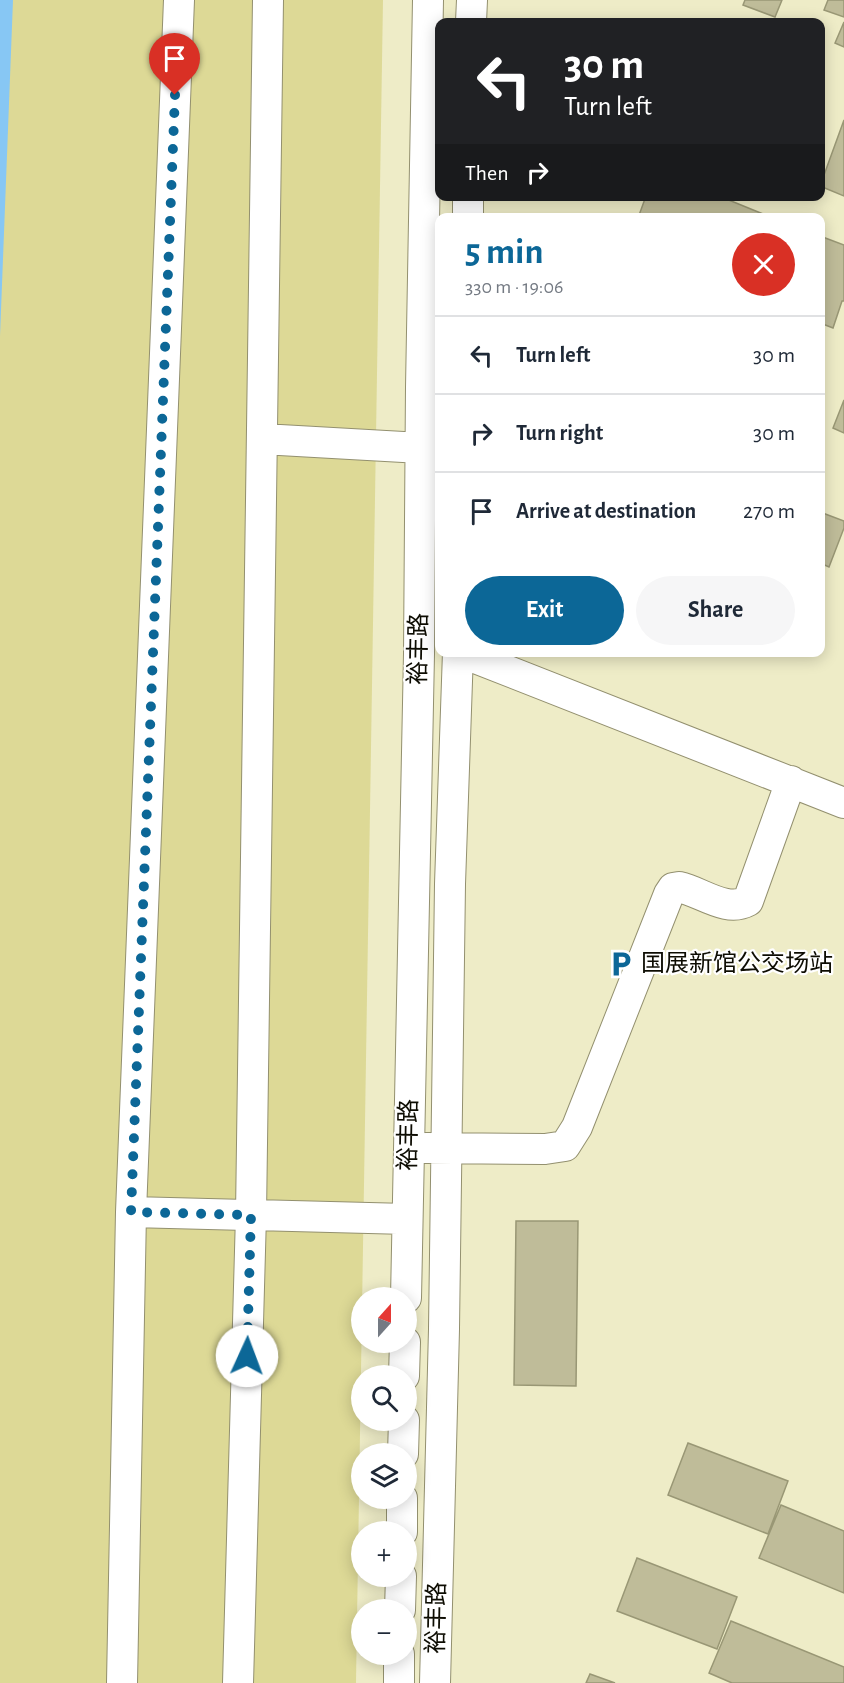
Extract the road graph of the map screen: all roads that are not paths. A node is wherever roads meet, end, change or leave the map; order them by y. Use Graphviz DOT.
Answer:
graph roads {
  1 [pos="179,0"];
  2 [pos="268,0"];
  3 [pos="428,0"];
  4 [pos="472,0"];
  5 [pos="471,18"];
  6 [pos="262,439"];
  7 [pos="421,448"];
  8 [pos="431,653"];
  9 [pos="459,657"];
  10 [pos="472,657"];
  11 [pos="791,781"];
  12 [pos="844,803"];
  13 [pos="409,1147"];
  14 [pos="445,1149"];
  15 [pos="131,1212"];
  16 [pos="251,1215"];
  17 [pos="407,1219"];
  18 [pos="406,1287"];
  19 [pos="399,1665"];
  20 [pos="122,1683"];
  21 [pos="238,1683"];
  22 [pos="399,1683"];
  23 [pos="435,1683"];
  1 -- 15 [label="street"];
  2 -- 6 [label="street"];
  3 -- 7 [label="street, 裕丰路"];
  4 -- 5 [label="street"];
  6 -- 7 [label="street"];
  6 -- 16 [label="street"];
  7 -- 8 [label="street, 裕丰路"];
  8 -- 13 [label="street, 裕丰路"];
  9 -- 14 [label="street, 裕丰路"];
  10 -- 11 [label="street"];
  11 -- 12 [label="street"];
  11 -- 14 [label="street"];
  13 -- 14 [label="street"];
  13 -- 17 [label="street, 裕丰路"];
  14 -- 23 [label="street, 裕丰路"];
  15 -- 16 [label="street"];
  15 -- 20 [label="street"];
  16 -- 17 [label="street"];
  16 -- 21 [label="street"];
  17 -- 18 [label="street, 裕丰路"];
  19 -- 22 [label="street, 裕丰路"];
}
